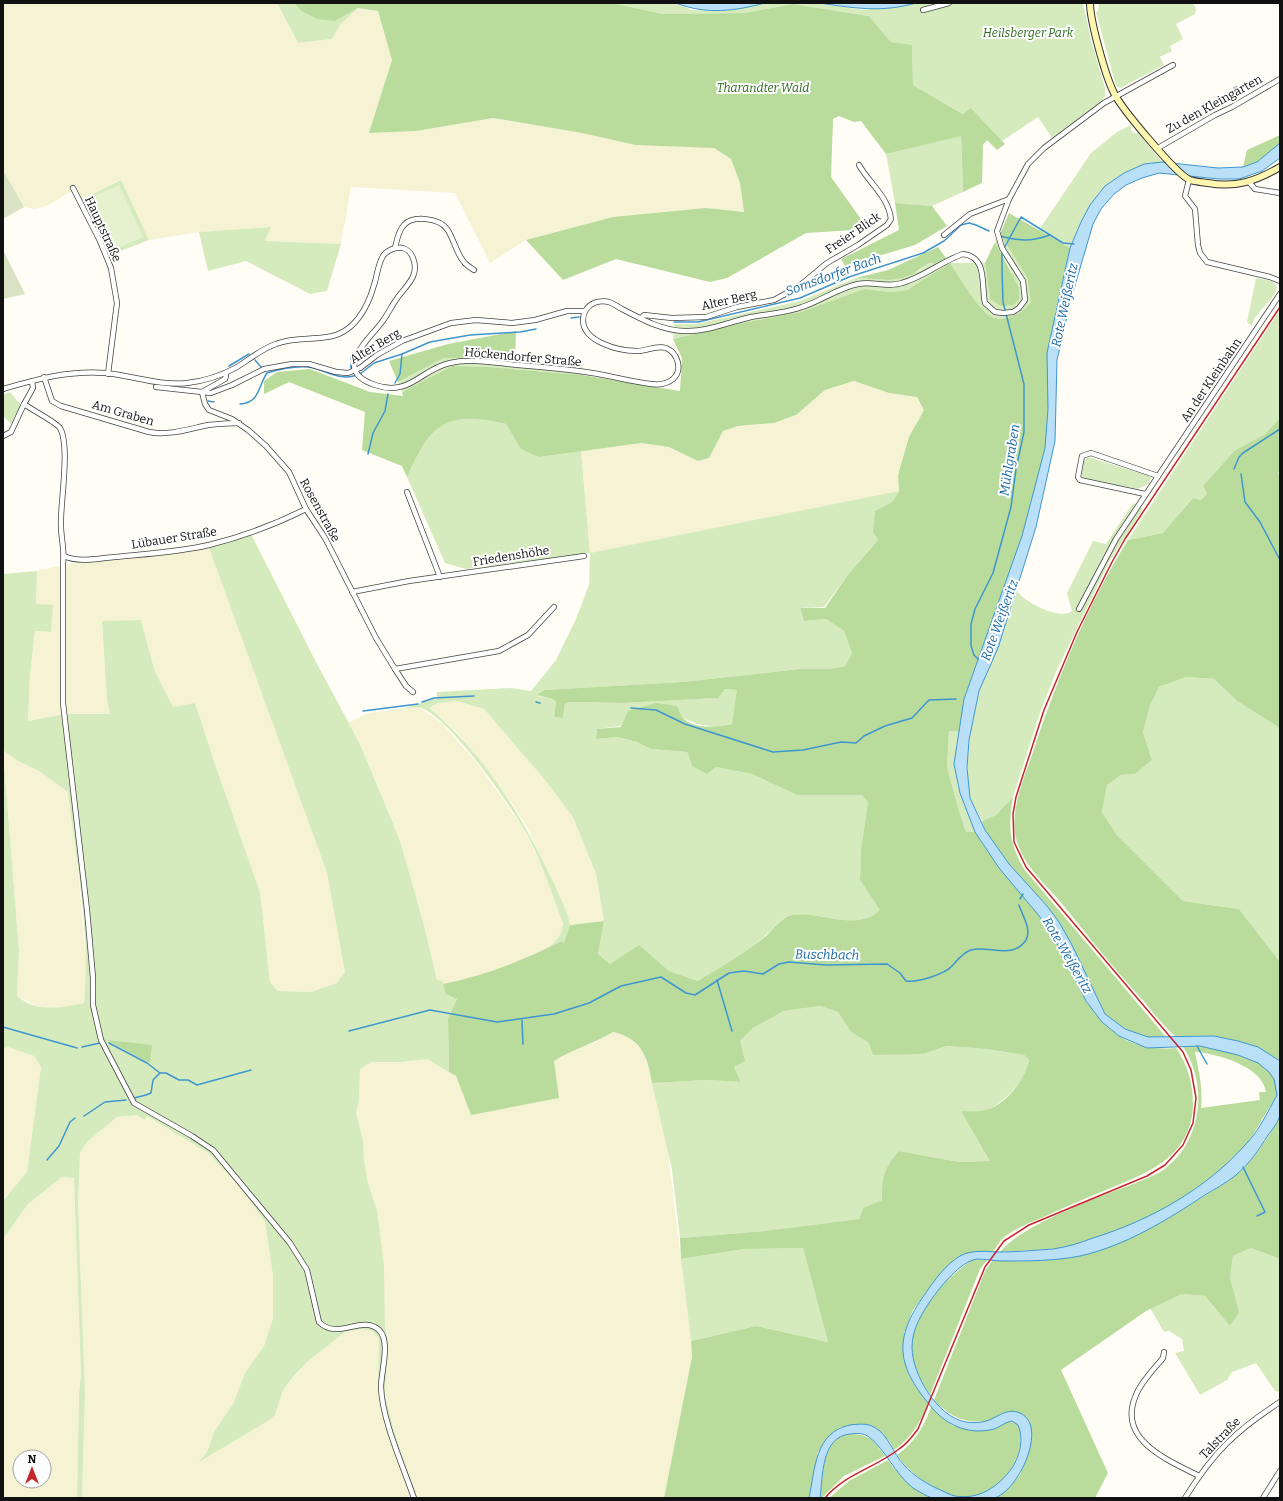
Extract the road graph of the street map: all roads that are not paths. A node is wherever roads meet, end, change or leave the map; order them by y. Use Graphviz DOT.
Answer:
graph roads {
  1 [pos="949,3"];
  2 [pos="1090,3"];
  3 [pos="924,10"];
  4 [pos="1173,65"];
  5 [pos="1280,79"];
  6 [pos="1115,96"];
  7 [pos="1158,148"];
  8 [pos="859,165"];
  9 [pos="1280,167"];
  10 [pos="1189,180"];
  11 [pos="1249,182"];
  12 [pos="73,188"];
  13 [pos="1280,193"];
  14 [pos="1009,199"];
  15 [pos="944,235"];
  16 [pos="396,248"];
  17 [pos="474,270"];
  18 [pos="1280,281"];
  19 [pos="1280,294"];
  20 [pos="774,300"];
  21 [pos="584,311"];
  22 [pos="641,318"];
  23 [pos="225,373"];
  24 [pos="358,373"];
  25 [pos="108,374"];
  26 [pos="44,377"];
  27 [pos="32,381"];
  28 [pos="156,387"];
  29 [pos="3,389"];
  30 [pos="202,392"];
  31 [pos="24,404"];
  32 [pos="239,423"];
  33 [pos="3,436"];
  34 [pos="1158,476"];
  35 [pos="407,492"];
  36 [pos="1145,494"];
  37 [pos="306,509"];
  38 [pos="64,556"];
  39 [pos="584,556"];
  40 [pos="440,577"];
  41 [pos="352,592"];
  42 [pos="554,607"];
  43 [pos="1080,608"];
  44 [pos="395,670"];
  45 [pos="413,692"];
  46 [pos="1164,1352"];
  47 [pos="1279,1405"];
  48 [pos="1280,1471"];
  49 [pos="1199,1476"];
  50 [pos="414,1498"];
  51 [pos="1185,1498"];
  52 [pos="1262,1498"];
  1 -- 3 [label="street"];
  2 -- 6 [label="street"];
  4 -- 6 [label="street"];
  5 -- 7 [label="street, Zu den Kleingärten"];
  6 -- 7 [label="street"];
  6 -- 14 [label="street"];
  7 -- 10 [label="street"];
  8 -- 20 [label="street, Freier Blick"];
  9 -- 11 [label="street"];
  10 -- 11 [label="street"];
  10 -- 18 [label="street"];
  11 -- 13 [label="street"];
  12 -- 25 [label="street, Hauptstraße"];
  14 -- 15 [label="street"];
  14 -- 22 [label="street"];
  16 -- 17 [label="street"];
  16 -- 23 [label="street"];
  16 -- 24 [label="street"];
  19 -- 34 [label="street, An der Kleinbahn"];
  20 -- 22 [label="street, Alter Berg"];
  21 -- 22 [label="street"];
  21 -- 24 [label="street, Alter Berg"];
  21 -- 24 [label="street, Höckendorfer Straße"];
  23 -- 25 [label="street"];
  23 -- 30 [label="street"];
  24 -- 30 [label="street, Alter Berg"];
  25 -- 26 [label="street"];
  26 -- 27 [label="street"];
  26 -- 32 [label="street, Am Graben"];
  27 -- 29 [label="street"];
  27 -- 31 [label="street"];
  28 -- 30 [label="street, Alter Berg"];
  30 -- 32 [label="street, Rosenstraße"];
  31 -- 33 [label="street"];
  31 -- 38 [label="street"];
  32 -- 37 [label="street, Rosenstraße"];
  34 -- 36 [label="street, An der Kleinbahn"];
  34 -- 36 [label="street"];
  35 -- 40 [label="street"];
  36 -- 43 [label="street, An der Kleinbahn"];
  37 -- 38 [label="street, Lübauer Straße"];
  37 -- 41 [label="street, Rosenstraße"];
  38 -- 50 [label="street"];
  39 -- 40 [label="street, Friedenshöhe"];
  40 -- 41 [label="street, Friedenshöhe"];
  41 -- 44 [label="street, Rosenstraße"];
  42 -- 44 [label="street"];
  44 -- 45 [label="street, Rosenstraße"];
  46 -- 49 [label="street"];
  47 -- 49 [label="street, Talstraße"];
  48 -- 52 [label="street"];
  49 -- 51 [label="street, Talstraße"];
}
